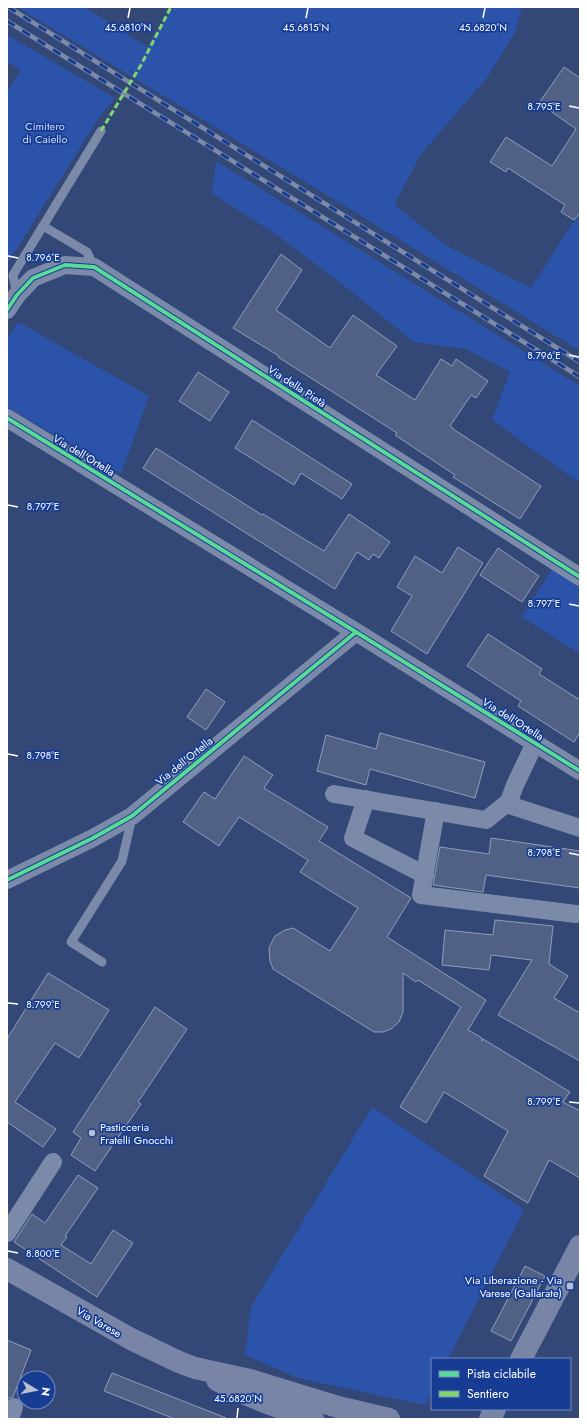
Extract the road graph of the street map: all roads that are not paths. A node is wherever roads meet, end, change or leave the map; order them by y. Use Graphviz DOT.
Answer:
graph roads {
  1 [pos="101,131"];
  2 [pos="43,226"];
  3 [pos="94,267"];
  4 [pos="17,295"];
  5 [pos="7,310"];
  6 [pos="7,418"];
  7 [pos="580,577"];
  8 [pos="356,632"];
  9 [pos="536,743"];
  10 [pos="580,771"];
  11 [pos="334,794"];
  12 [pos="366,799"];
  13 [pos="508,804"];
  14 [pos="436,811"];
  15 [pos="132,816"];
  16 [pos="580,828"];
  17 [pos="425,875"];
  18 [pos="7,880"];
  19 [pos="576,914"];
  20 [pos="102,962"];
  21 [pos="53,1162"];
  22 [pos="7,1233"];
  23 [pos="580,1246"];
  24 [pos="7,1269"];
  25 [pos="522,1358"];
  26 [pos="195,1368"];
  27 [pos="494,1410"];
  28 [pos="313,1419"];
  29 [pos="389,1419"];
  30 [pos="490,1419"];
  1 -- 2 [label="lane"];
  2 -- 3 [label="lane"];
  2 -- 4 [label="lane"];
  3 -- 4 [label="street, Via della Pietà"];
  3 -- 7 [label="street, Via della Pietà"];
  4 -- 5 [label="street, Via della Pietà"];
  6 -- 8 [label="street, Via dell'Ortella"];
  8 -- 9 [label="street, Via dell'Ortella"];
  8 -- 15 [label="street, Via dell'Ortella"];
  9 -- 10 [label="street, Via dell'Ortella"];
  9 -- 13 [label="street"];
  11 -- 12 [label="street"];
  12 -- 14 [label="street"];
  12 -- 17 [label="street"];
  13 -- 14 [label="street"];
  13 -- 16 [label="street"];
  14 -- 17 [label="street"];
  15 -- 18 [label="street, Via dell'Ortella"];
  15 -- 20 [label="lane"];
  17 -- 19 [label="street"];
  21 -- 22 [label="street"];
  23 -- 25 [label="main road"];
  24 -- 26 [label="main road, Via Varese"];
  26 -- 28 [label="main road, Via Varese"];
  26 -- 29 [label="main road, Via Varese"];
  27 -- 30 [label="main road"];
}
